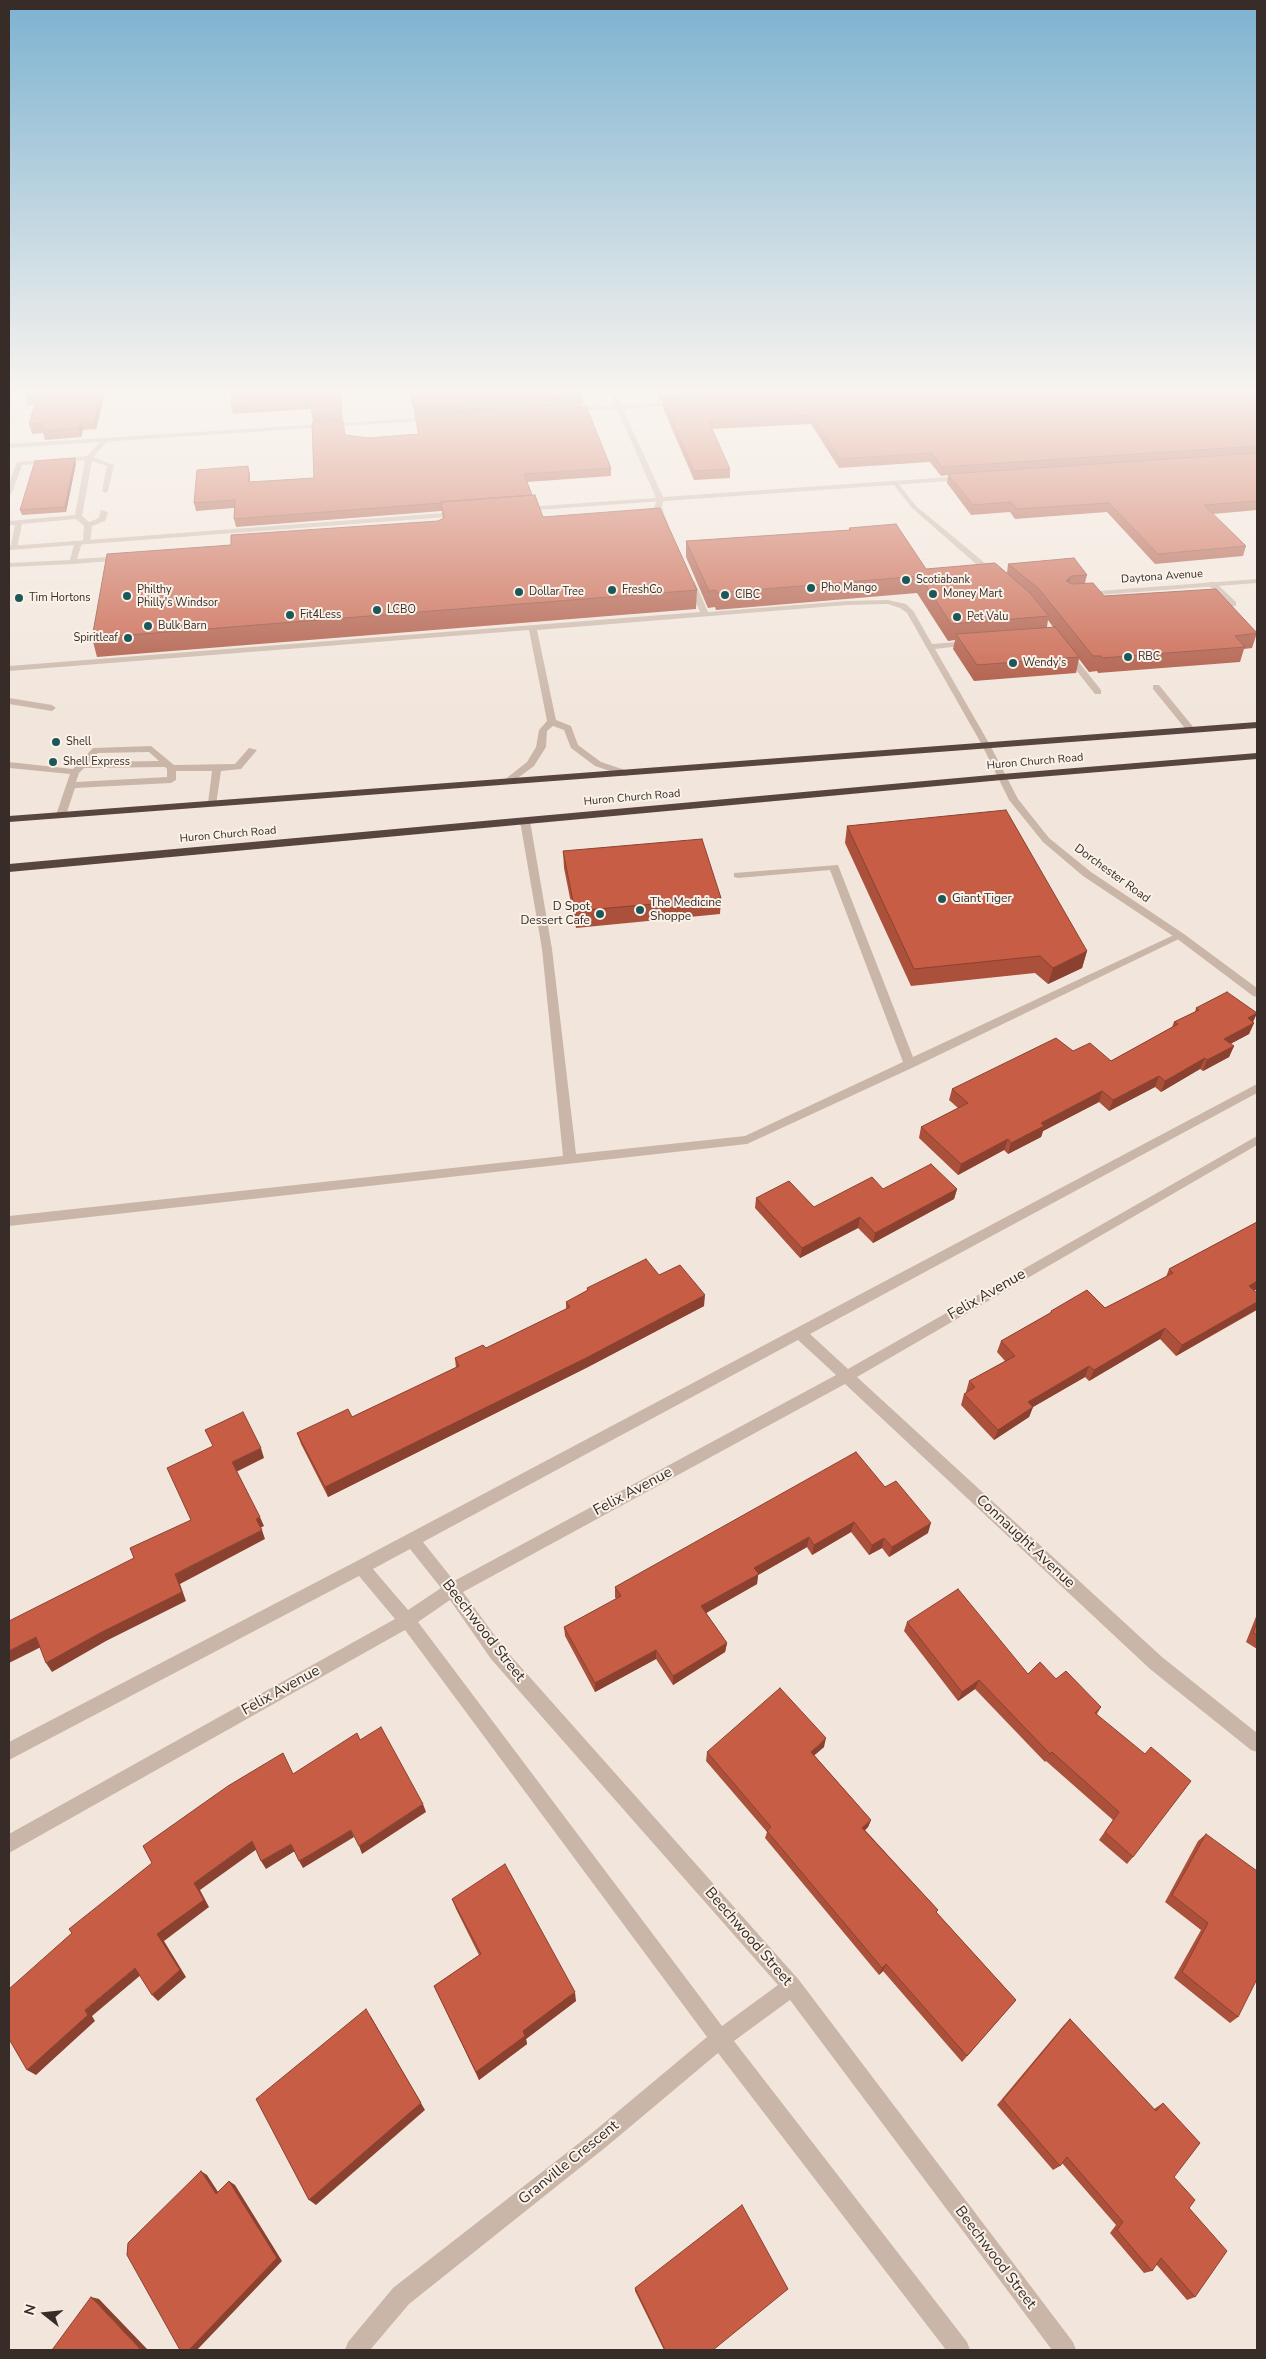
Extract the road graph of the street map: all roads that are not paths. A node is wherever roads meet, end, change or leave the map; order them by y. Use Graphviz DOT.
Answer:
graph roads {
  1 [pos="80,504"];
  2 [pos="592,504"];
  3 [pos="659,504"];
  4 [pos="912,504"];
  5 [pos="514,510"];
  6 [pos="104,512"];
  7 [pos="465,514"];
  8 [pos="436,516"];
  9 [pos="78,517"];
  10 [pos="19,522"];
  11 [pos="9,523"];
  12 [pos="88,525"];
  13 [pos="438,525"];
  14 [pos="670,534"];
  15 [pos="83,542"];
  16 [pos="11,548"];
  17 [pos="132,558"];
  18 [pos="73,562"];
  19 [pos="9,565"];
  20 [pos="687,574"];
  21 [pos="1257,581"];
  22 [pos="1001,582"];
  23 [pos="1212,584"];
  24 [pos="1078,594"];
  25 [pos="1233,604"];
  26 [pos="705,614"];
  27 [pos="533,628"];
  28 [pos="977,643"];
  29 [pos="1060,644"];
  30 [pos="929,646"];
  31 [pos="9,669"];
  32 [pos="1156,688"];
  33 [pos="1098,692"];
  34 [pos="9,701"];
  35 [pos="52,708"];
  36 [pos="552,722"];
  37 [pos="1257,725"];
  38 [pos="1191,730"];
  39 [pos="986,745"];
  40 [pos="252,750"];
  41 [pos="1257,756"];
  42 [pos="9,765"];
  43 [pos="170,766"];
  44 [pos="217,768"];
  45 [pos="78,769"];
  46 [pos="625,772"];
  47 [pos="1002,777"];
  48 [pos="508,781"];
  49 [pos="70,786"];
  50 [pos="213,803"];
  51 [pos="61,815"];
  52 [pos="9,819"];
  53 [pos="525,821"];
  54 [pos="9,868"];
  55 [pos="738,875"];
  56 [pos="1180,936"];
  57 [pos="1257,993"];
  58 [pos="910,1064"];
  59 [pos="1257,1088"];
  60 [pos="1257,1140"];
  61 [pos="570,1159"];
  62 [pos="9,1221"];
  63 [pos="799,1332"];
  64 [pos="848,1376"];
  65 [pos="412,1540"];
  66 [pos="361,1567"];
  67 [pos="452,1590"];
  68 [pos="406,1621"];
  69 [pos="1257,1744"];
  70 [pos="9,1752"];
  71 [pos="9,1844"];
  72 [pos="792,1987"];
  73 [pos="720,2039"];
  74 [pos="356,2350"];
  75 [pos="959,2350"];
  76 [pos="1064,2350"];
  1 -- 9 [label="street"];
  2 -- 5 [label="street"];
  3 -- 14 [label="street"];
  4 -- 22 [label="street"];
  6 -- 12 [label="street"];
  7 -- 8 [label="street"];
  8 -- 13 [label="street"];
  8 -- 15 [label="street"];
  9 -- 10 [label="street"];
  9 -- 12 [label="street"];
  10 -- 11 [label="street"];
  10 -- 16 [label="street"];
  12 -- 15 [label="street"];
  15 -- 16 [label="street"];
  15 -- 18 [label="street"];
  17 -- 18 [label="street"];
  18 -- 19 [label="street"];
  20 -- 26 [label="street"];
  21 -- 23 [label="street, Daytona Avenue"];
  23 -- 24 [label="street, Daytona Avenue"];
  23 -- 25 [label="street"];
  26 -- 27 [label="street, Dorchester Road"];
  26 -- 30 [label="street, Dorchester Road"];
  27 -- 31 [label="street, Dorchester Road"];
  27 -- 36 [label="street"];
  28 -- 30 [label="street"];
  29 -- 33 [label="street"];
  30 -- 39 [label="street, Dorchester Road"];
  32 -- 38 [label="street"];
  34 -- 35 [label="street"];
  36 -- 46 [label="street"];
  36 -- 48 [label="street"];
  37 -- 38 [label="highway, Huron Church Road"];
  38 -- 39 [label="highway, Huron Church Road"];
  39 -- 46 [label="highway, Huron Church Road"];
  39 -- 47 [label="street, Dorchester Road"];
  40 -- 44 [label="street"];
  41 -- 47 [label="highway, Huron Church Road"];
  42 -- 45 [label="street"];
  43 -- 44 [label="street"];
  43 -- 45 [label="street"];
  43 -- 45 [label="street"];
  43 -- 49 [label="street"];
  44 -- 50 [label="street"];
  45 -- 49 [label="street"];
  46 -- 48 [label="highway, Huron Church Road"];
  47 -- 53 [label="highway, Huron Church Road"];
  47 -- 56 [label="street, Dorchester Road"];
  48 -- 50 [label="highway, Huron Church Road"];
  49 -- 51 [label="street"];
  50 -- 51 [label="highway, Huron Church Road"];
  51 -- 52 [label="highway, Huron Church Road"];
  53 -- 54 [label="highway, Huron Church Road"];
  53 -- 61 [label="street"];
  55 -- 58 [label="street"];
  56 -- 57 [label="street, Dorchester Road"];
  56 -- 58 [label="street"];
  58 -- 61 [label="street"];
  59 -- 63 [label="street"];
  60 -- 64 [label="street, Felix Avenue"];
  61 -- 62 [label="street"];
  63 -- 64 [label="street, Connaught Avenue"];
  63 -- 65 [label="street"];
  64 -- 67 [label="street, Felix Avenue"];
  64 -- 69 [label="street, Connaught Avenue"];
  65 -- 66 [label="street"];
  65 -- 67 [label="street, Beechwood Street"];
  66 -- 68 [label="street"];
  66 -- 70 [label="street"];
  67 -- 68 [label="street, Felix Avenue"];
  67 -- 72 [label="street, Beechwood Street"];
  68 -- 71 [label="street, Felix Avenue"];
  68 -- 73 [label="street"];
  72 -- 73 [label="street, Granville Crescent"];
  72 -- 76 [label="street, Beechwood Street"];
  73 -- 74 [label="street, Granville Crescent"];
  73 -- 75 [label="street"];
}
